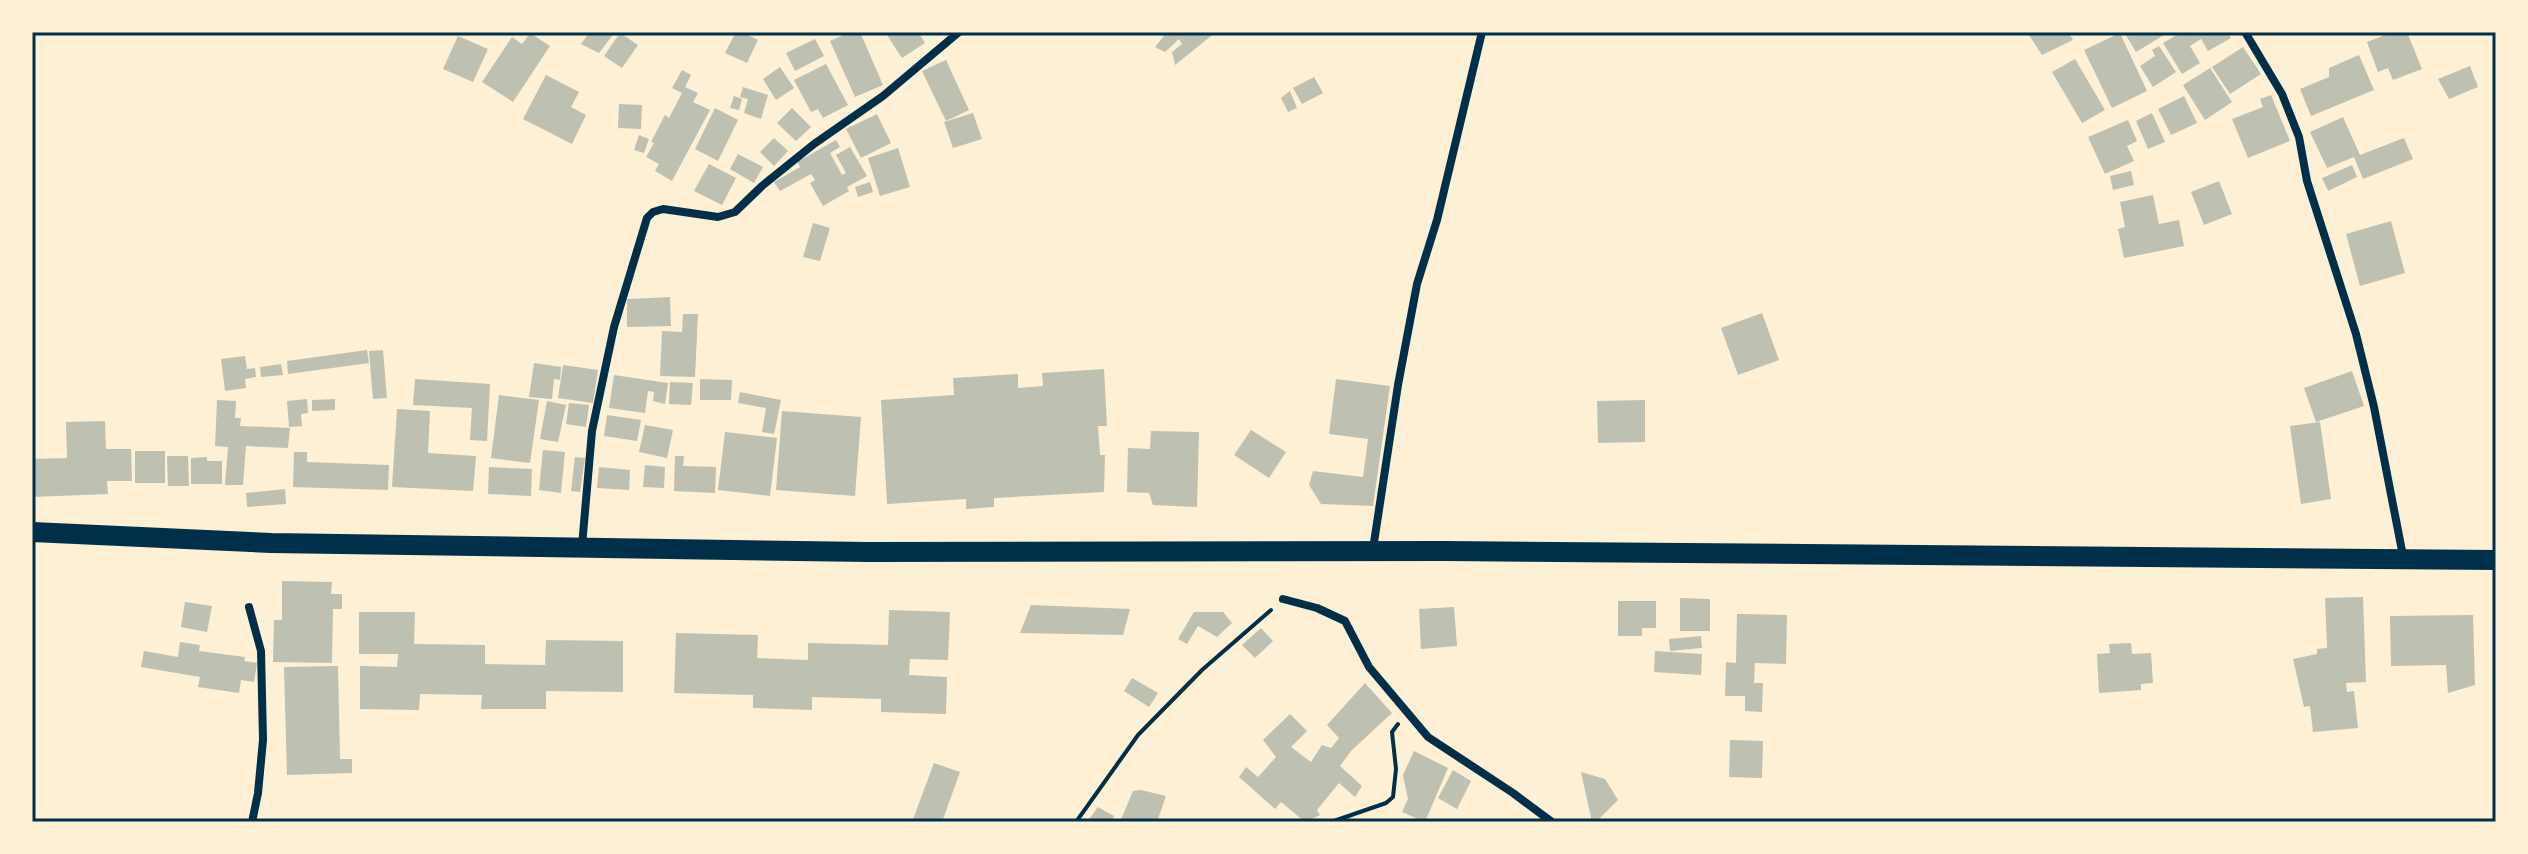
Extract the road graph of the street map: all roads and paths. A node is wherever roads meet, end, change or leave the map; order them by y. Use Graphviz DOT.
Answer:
graph roads {
  1 [pos="959,32"];
  2 [pos="1482,32"];
  3 [pos="2245,32"];
  4 [pos="32,532"];
  5 [pos="582,548"];
  6 [pos="1372,553"];
  7 [pos="2404,559"];
  8 [pos="2496,560"];
  9 [pos="1283,599"];
  10 [pos="249,607"];
  11 [pos="1408,713"];
  12 [pos="252,822"];
  13 [pos="1076,822"];
  14 [pos="1331,822"];
  15 [pos="1552,822"];
  1 -- 5 [label="street"];
  2 -- 6 [label="street"];
  3 -- 7 [label="street"];
  4 -- 5 [label="main road"];
  5 -- 6 [label="main road"];
  6 -- 7 [label="main road"];
  7 -- 8 [label="main road"];
  9 -- 11 [label="street"];
  9 -- 13 [label="path"];
  10 -- 12 [label="street"];
  11 -- 14 [label="path"];
  11 -- 15 [label="street"];
}
